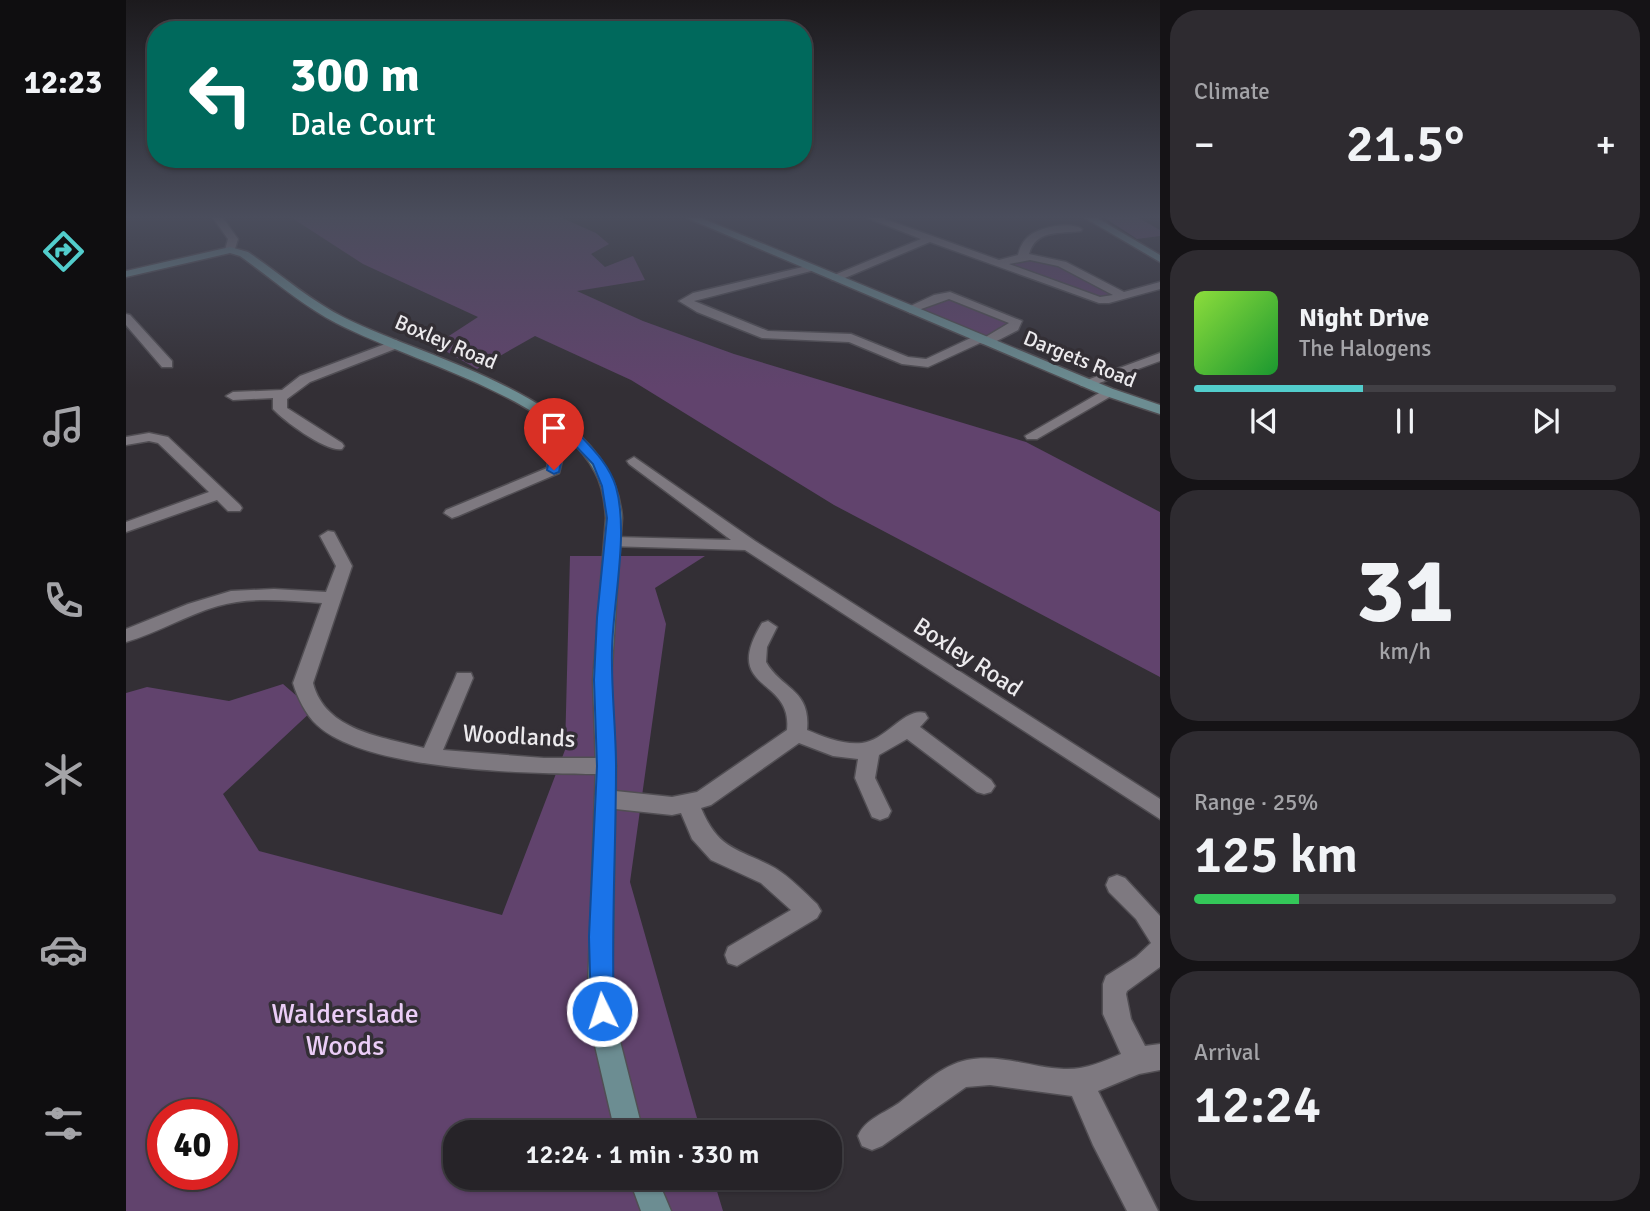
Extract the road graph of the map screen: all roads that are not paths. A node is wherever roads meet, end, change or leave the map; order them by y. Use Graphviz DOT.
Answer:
graph roads {
  1 [pos="275,275"];
  2 [pos="783,275"];
  3 [pos="827,275"];
  4 [pos="844,275"];
  5 [pos="1027,275"];
  6 [pos="1084,275"];
  7 [pos="836,278"];
  8 [pos="1160,285"];
  9 [pos="1122,296"];
  10 [pos="910,309"];
  11 [pos="126,318"];
  12 [pos="982,340"];
  13 [pos="396,344"];
  14 [pos="1160,357"];
  15 [pos="167,364"];
  16 [pos="1086,383"];
  17 [pos="1108,392"];
  18 [pos="283,394"];
  19 [pos="233,396"];
  20 [pos="1160,410"];
  21 [pos="572,434"];
  22 [pos="1032,436"];
  23 [pos="126,441"];
  24 [pos="337,446"];
  25 [pos="634,461"];
  26 [pos="219,494"];
  27 [pos="234,508"];
  28 [pos="452,513"];
  29 [pos="126,527"];
  30 [pos="328,536"];
  31 [pos="614,542"];
  32 [pos="749,545"];
  33 [pos="332,598"];
  34 [pos="768,627"];
  35 [pos="126,636"];
  36 [pos="464,678"];
  37 [pos="797,734"];
  38 [pos="869,751"];
  39 [pos="430,757"];
  40 [pos="606,766"];
  41 [pos="984,786"];
  42 [pos="606,799"];
  43 [pos="688,804"];
  44 [pos="1160,810"];
  45 [pos="880,811"];
  46 [pos="1118,885"];
  47 [pos="1160,935"];
  48 [pos="1160,951"];
  49 [pos="737,955"];
  50 [pos="1149,1058"];
  51 [pos="1080,1082"];
  52 [pos="626,1120"];
  53 [pos="872,1136"];
  54 [pos="648,1190"];
  55 [pos="656,1211"];
  56 [pos="1143,1211"];
  1 -- 13 [label="street, Boxley Road"];
  2 -- 12 [label="street"];
  3 -- 7 [label="street, Dargets Road"];
  4 -- 7 [label="street"];
  5 -- 9 [label="street"];
  6 -- 9 [label="street"];
  7 -- 10 [label="street, Dargets Road"];
  8 -- 9 [label="street"];
  10 -- 12 [label="street, Dargets Road"];
  10 -- 12 [label="street, Dargets Road"];
  11 -- 15 [label="street"];
  12 -- 16 [label="street, Dargets Road"];
  13 -- 18 [label="street"];
  13 -- 21 [label="street, Boxley Road"];
  14 -- 16 [label="street"];
  16 -- 17 [label="street, Dargets Road"];
  17 -- 20 [label="street, Dargets Road"];
  17 -- 22 [label="street"];
  18 -- 19 [label="street"];
  18 -- 24 [label="street"];
  21 -- 28 [label="street"];
  21 -- 31 [label="street, Boxley Road"];
  23 -- 26 [label="street"];
  25 -- 32 [label="street, Boxley Road"];
  26 -- 27 [label="street"];
  26 -- 29 [label="street"];
  30 -- 33 [label="street, Woodlands"];
  31 -- 32 [label="street"];
  31 -- 40 [label="street, Boxley Road"];
  32 -- 44 [label="street, Boxley Road"];
  33 -- 35 [label="street"];
  33 -- 39 [label="street, Woodlands"];
  34 -- 37 [label="street"];
  36 -- 39 [label="street, Woodlands"];
  37 -- 38 [label="street"];
  37 -- 43 [label="street"];
  38 -- 41 [label="street"];
  38 -- 45 [label="street"];
  39 -- 40 [label="street, Woodlands"];
  40 -- 42 [label="street, Boxley Road"];
  42 -- 43 [label="street"];
  42 -- 52 [label="street, Boxley Road"];
  43 -- 49 [label="street"];
  46 -- 47 [label="street"];
  48 -- 50 [label="street"];
  50 -- 51 [label="street"];
  51 -- 53 [label="street"];
  51 -- 56 [label="street"];
  54 -- 55 [label="street"];
}
